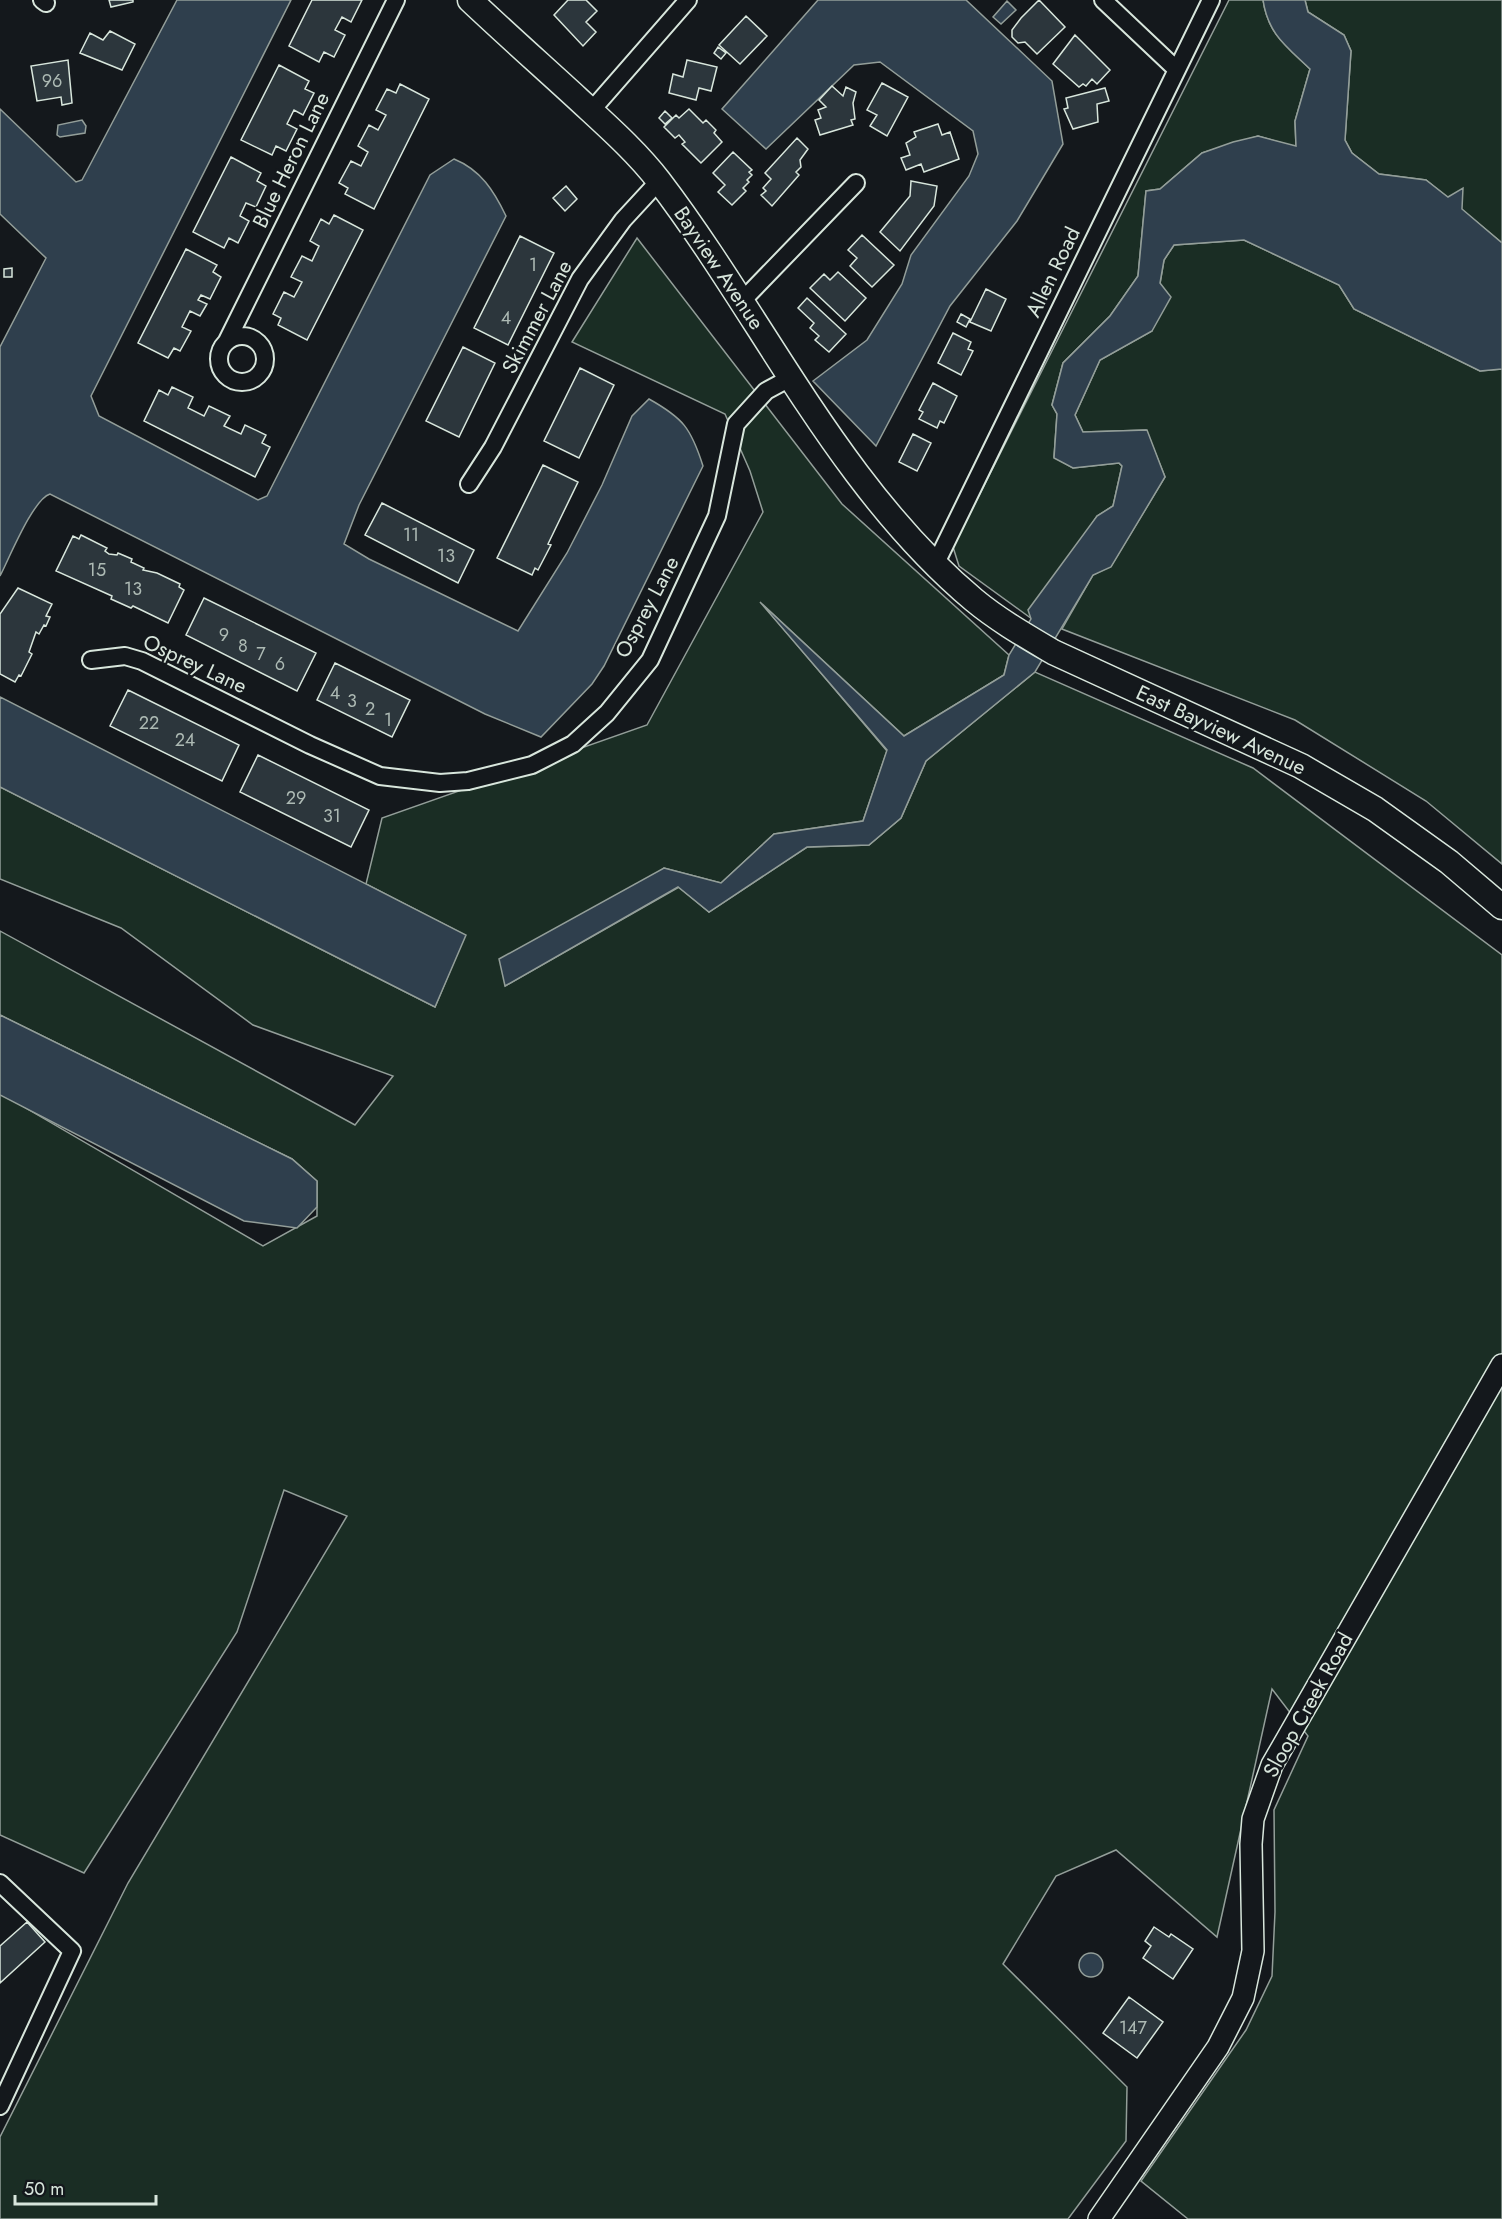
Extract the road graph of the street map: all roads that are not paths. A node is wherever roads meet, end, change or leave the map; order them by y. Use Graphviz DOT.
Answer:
graph roads {
  1 [pos="396,0"];
  2 [pos="470,0"];
  3 [pos="688,0"];
  4 [pos="1103,0"];
  5 [pos="1211,0"];
  6 [pos="1176,69"];
  7 [pos="591,111"];
  8 [pos="659,181"];
  9 [pos="856,183"];
  10 [pos="743,300"];
  11 [pos="227,341"];
  12 [pos="792,377"];
  13 [pos="469,484"];
  14 [pos="936,563"];
  15 [pos="91,660"];
  16 [pos="1502,907"];
  17 [pos="1502,1365"];
  18 [pos="0,1882"];
  19 [pos="0,2106"];
  20 [pos="1099,2219"];
  1 -- 11 [label="street, Blue Heron Lane"];
  2 -- 7 [label="main road, Bayview Avenue"];
  3 -- 7 [label="street"];
  4 -- 6 [label="street"];
  5 -- 6 [label="street, Allen Road"];
  6 -- 14 [label="street, Allen Road"];
  7 -- 8 [label="main road, Bayview Avenue"];
  8 -- 10 [label="main road, Bayview Avenue"];
  8 -- 13 [label="street, Skimmer Lane"];
  9 -- 10 [label="street"];
  10 -- 12 [label="main road, Bayview Avenue"];
  12 -- 14 [label="main road, Bayview Avenue"];
  12 -- 15 [label="street, Osprey Lane"];
  14 -- 16 [label="main road, East Bayview Avenue"];
  17 -- 20 [label="street, Sloop Creek Road"];
  18 -- 19 [label="street"];
}
